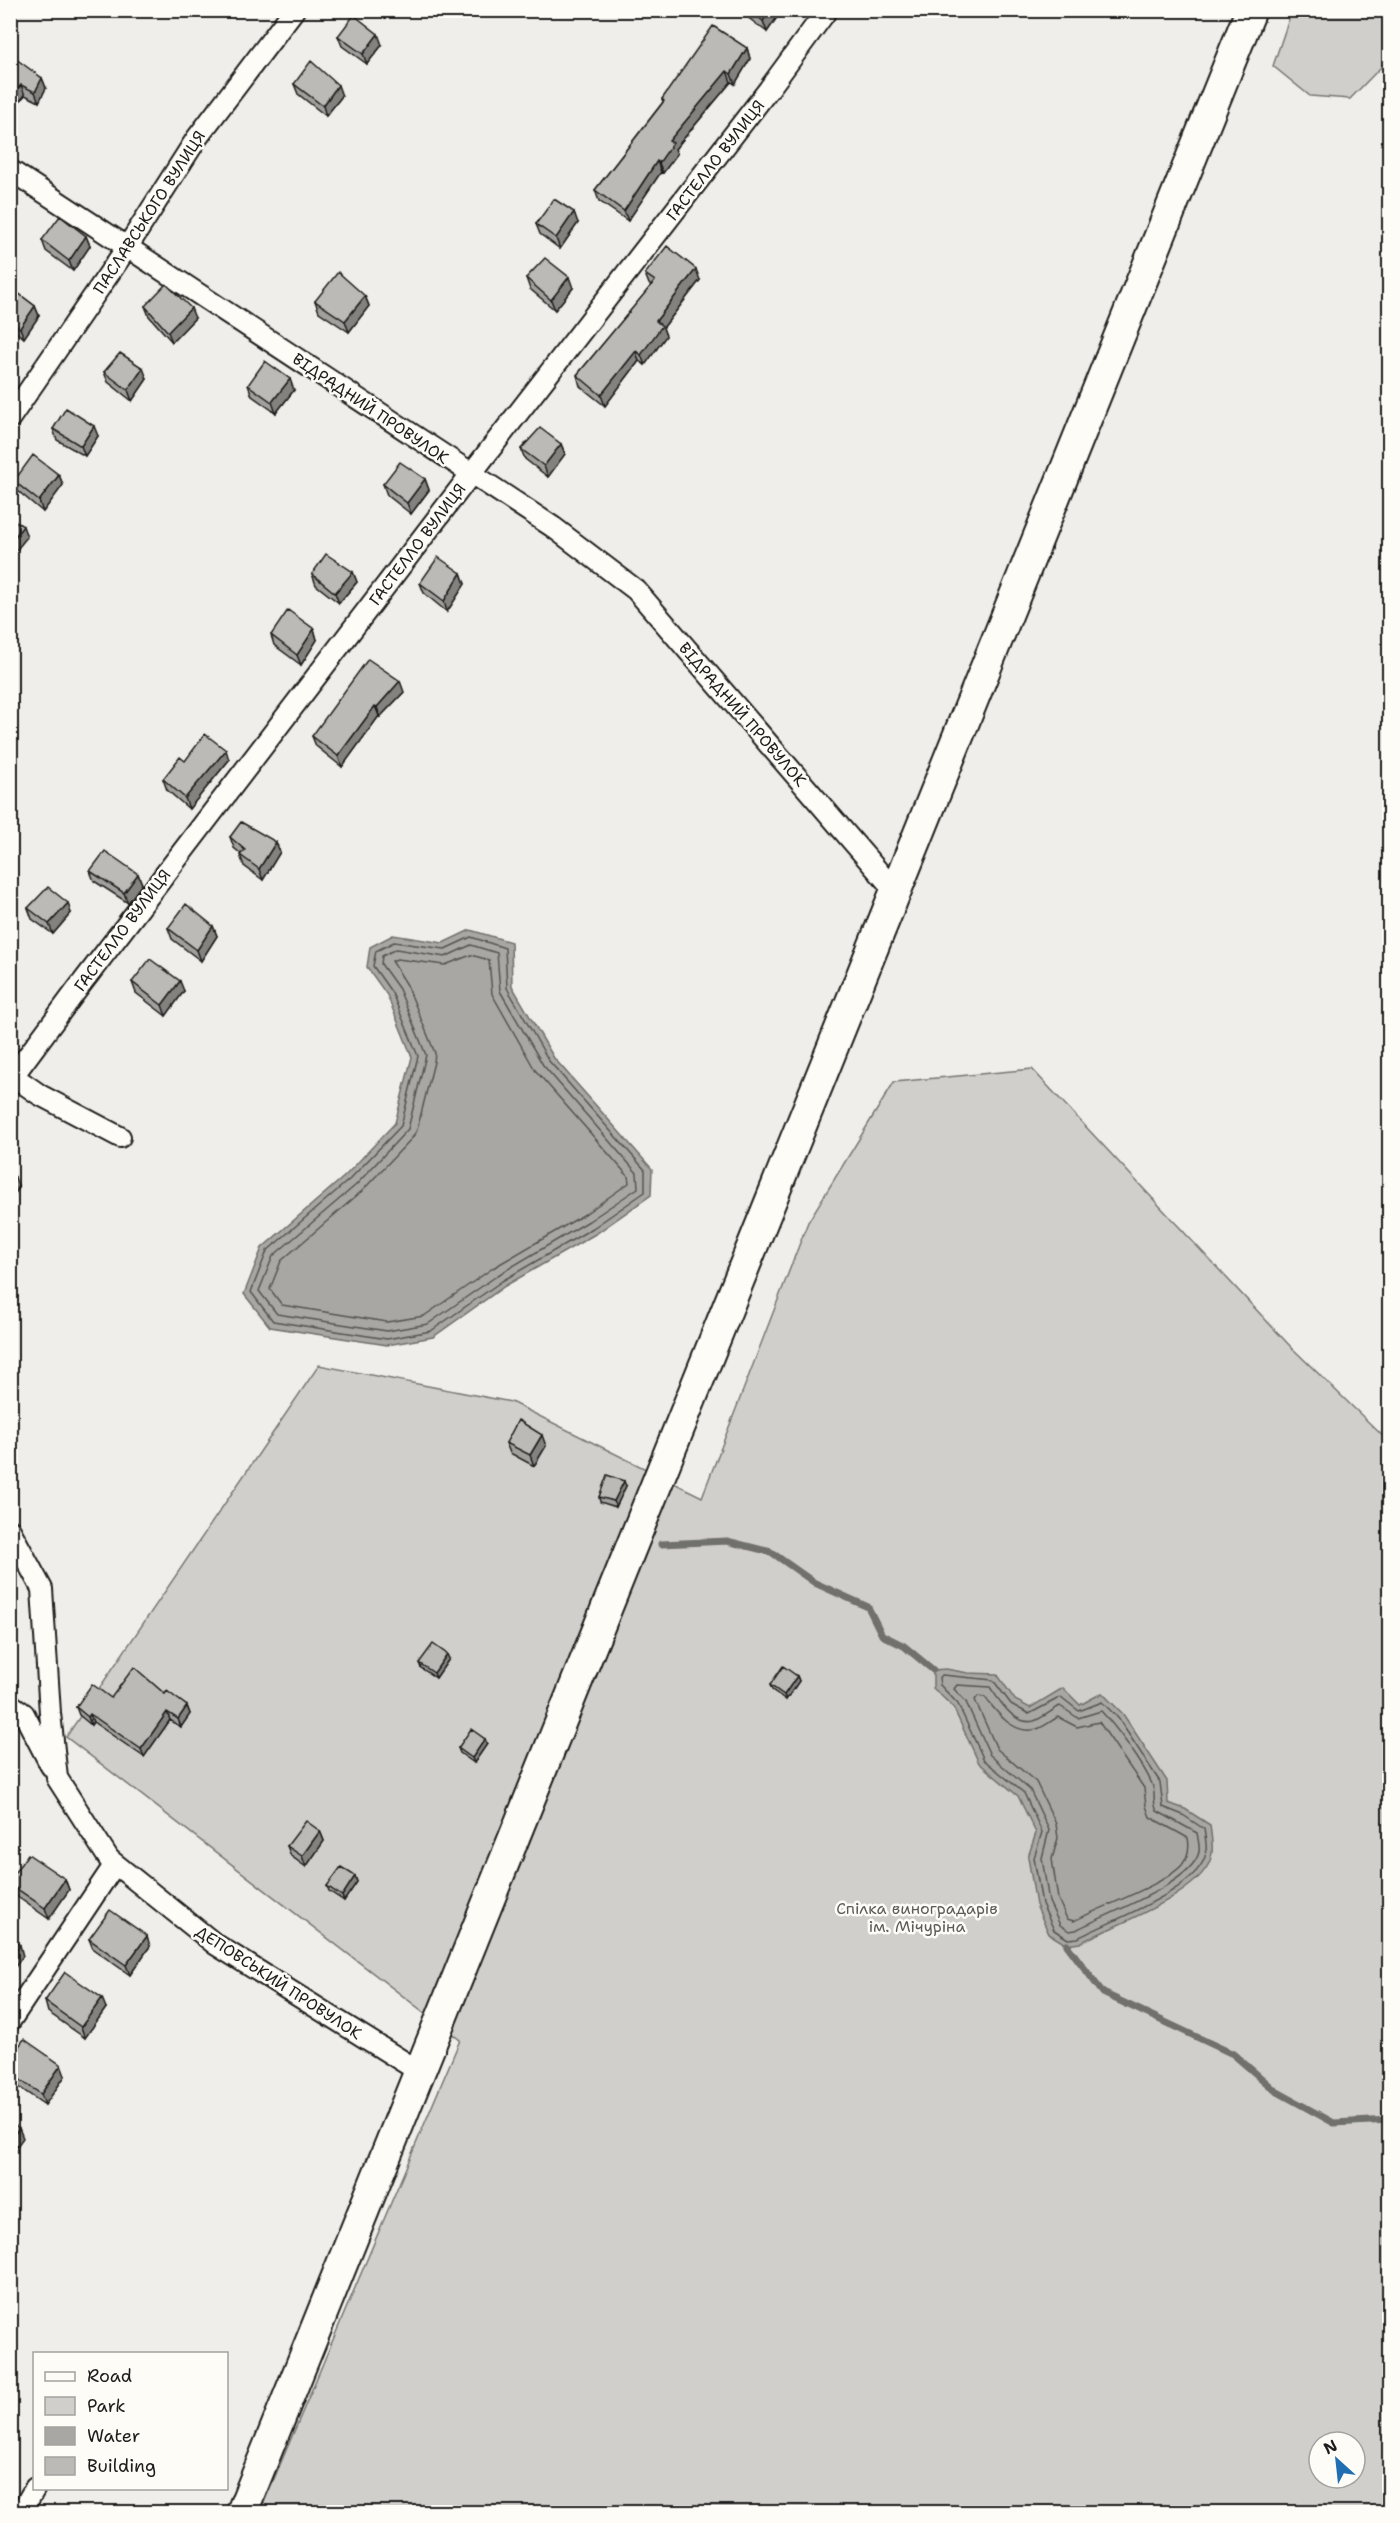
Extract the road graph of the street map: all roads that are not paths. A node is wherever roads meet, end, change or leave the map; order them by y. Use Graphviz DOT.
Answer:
graph roads {
  1 [pos="294,10"];
  2 [pos="827,10"];
  3 [pos="1251,10"];
  4 [pos="10,170"];
  5 [pos="128,246"];
  6 [pos="10,418"];
  7 [pos="471,474"];
  8 [pos="896,892"];
  9 [pos="12,1077"];
  10 [pos="120,1137"];
  11 [pos="10,1530"];
  12 [pos="10,1704"];
  13 [pos="57,1778"];
  14 [pos="115,1864"];
  15 [pos="10,2021"];
  16 [pos="420,2072"];
  17 [pos="34,2490"];
  18 [pos="21,2512"];
  19 [pos="242,2512"];
  1 -- 5 [label="street, ПАСЛАВСЬКОГО ВУЛИЦЯ"];
  2 -- 7 [label="street, ГАСТЕЛЛО ВУЛИЦЯ"];
  3 -- 8 [label="main road"];
  4 -- 5 [label="street, ВІДРАДНИЙ ПРОВУЛОК"];
  5 -- 6 [label="street, ПАСЛАВСЬКОГО ВУЛИЦЯ"];
  5 -- 7 [label="street, ВІДРАДНИЙ ПРОВУЛОК"];
  7 -- 8 [label="street, ВІДРАДНИЙ ПРОВУЛОК"];
  7 -- 9 [label="street, ГАСТЕЛЛО ВУЛИЦЯ"];
  8 -- 16 [label="main road"];
  9 -- 10 [label="street"];
  11 -- 13 [label="street, ДЕПОВСЬКИЙ ПРОВУЛОК"];
  12 -- 13 [label="street"];
  13 -- 14 [label="street, ДЕПОВСЬКИЙ ПРОВУЛОК"];
  14 -- 15 [label="street"];
  14 -- 16 [label="street, ДЕПОВСЬКИЙ ПРОВУЛОК"];
  16 -- 19 [label="main road"];
  17 -- 18 [label="street"];
}
